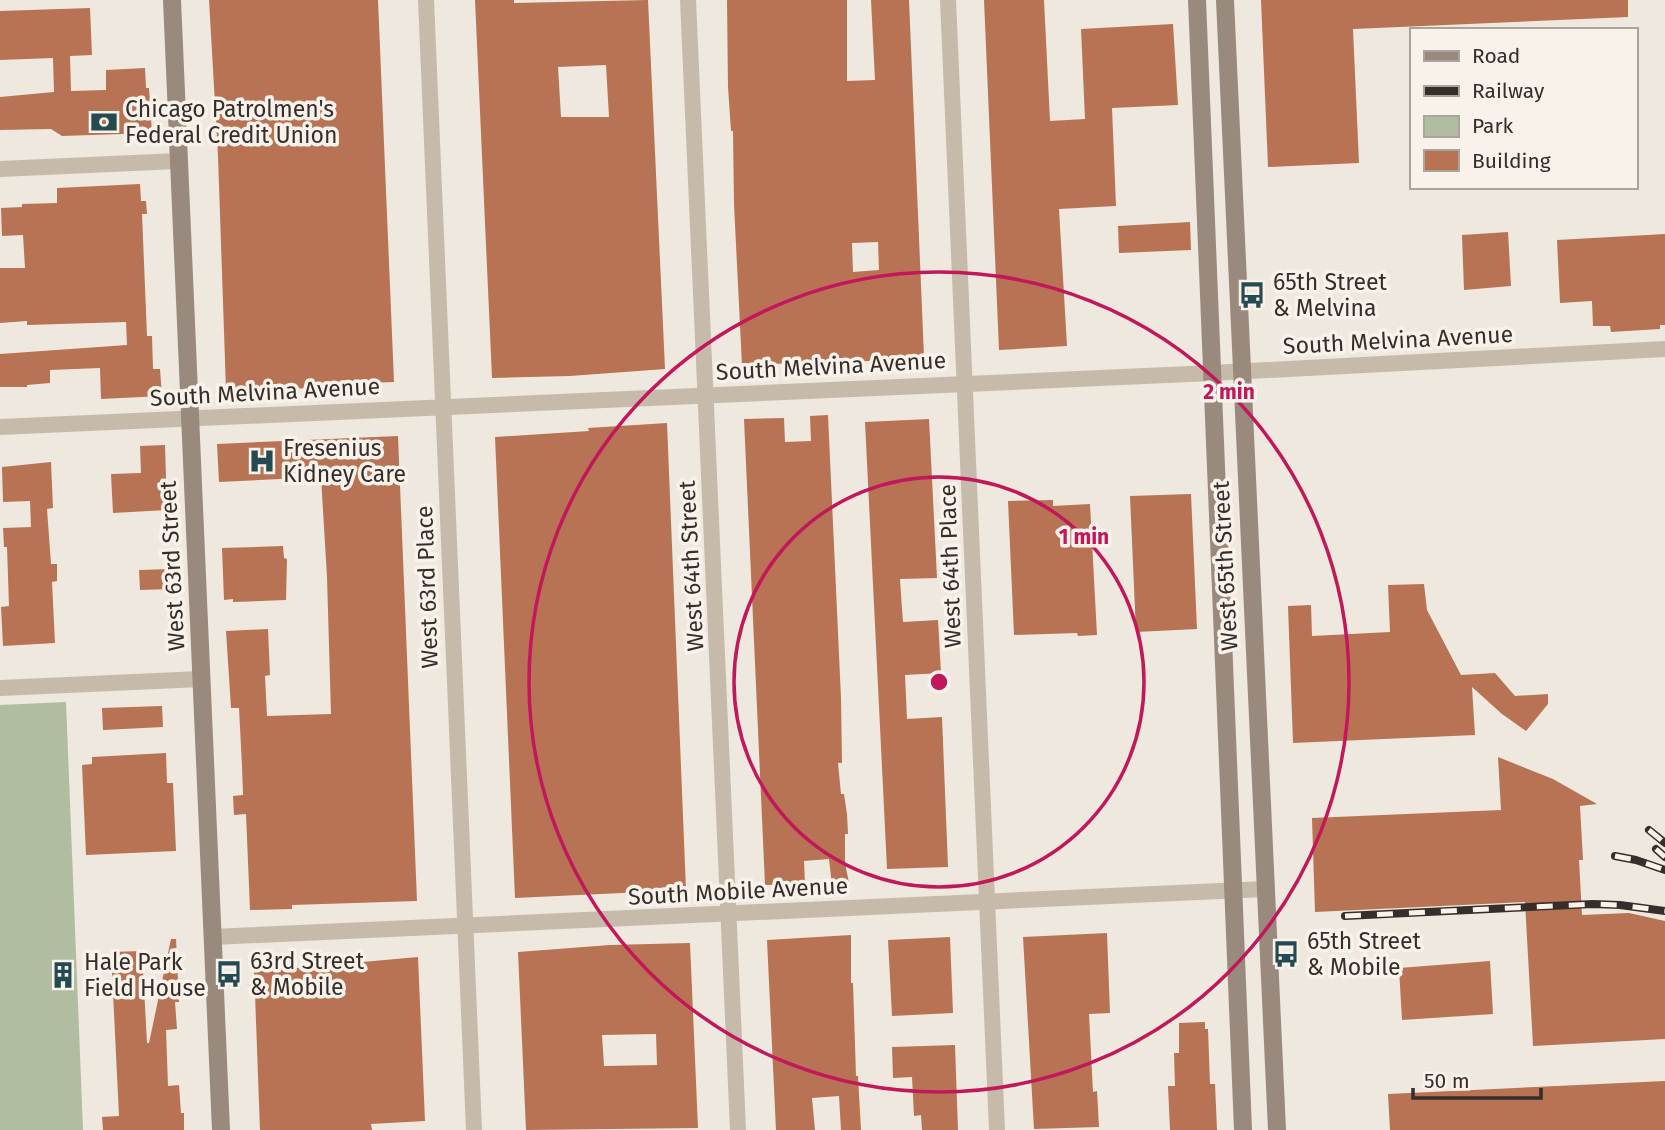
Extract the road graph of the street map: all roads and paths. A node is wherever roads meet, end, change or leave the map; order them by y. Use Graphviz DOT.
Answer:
graph roads {
  1 [pos="172,0"];
  2 [pos="426,0"];
  3 [pos="688,0"];
  4 [pos="948,0"];
  5 [pos="1197,0"];
  6 [pos="1225,0"];
  7 [pos="178,160"];
  8 [pos="0,169"];
  9 [pos="1665,349"];
  10 [pos="1241,371"];
  11 [pos="1212,373"];
  12 [pos="965,382"];
  13 [pos="706,396"];
  14 [pos="443,407"];
  15 [pos="190,419"];
  16 [pos="0,427"];
  17 [pos="201,679"];
  18 [pos="0,688"];
  19 [pos="1265,889"];
  20 [pos="1233,891"];
  21 [pos="987,902"];
  22 [pos="729,914"];
  23 [pos="464,926"];
  24 [pos="213,937"];
  25 [pos="221,1130"];
  26 [pos="474,1130"];
  27 [pos="738,1130"];
  28 [pos="997,1130"];
  29 [pos="1243,1130"];
  30 [pos="1277,1130"];
  1 -- 7 [label="street, West 63rd Street"];
  2 -- 14 [label="street, West 63rd Place"];
  3 -- 13 [label="street, West 64th Street"];
  4 -- 12 [label="street, West 64th Place"];
  5 -- 11 [label="street, West 65th Street"];
  6 -- 10 [label="street, West 65th Street"];
  7 -- 8 [label="street"];
  7 -- 15 [label="street, West 63rd Street"];
  9 -- 10 [label="street, South Melvina Avenue"];
  10 -- 11 [label="street, South Melvina Avenue"];
  10 -- 19 [label="street, West 65th Street"];
  11 -- 12 [label="street, South Melvina Avenue"];
  11 -- 20 [label="street, West 65th Street"];
  12 -- 13 [label="street, South Melvina Avenue"];
  12 -- 21 [label="street, West 64th Place"];
  13 -- 14 [label="street, South Melvina Avenue"];
  13 -- 22 [label="street, West 64th Street"];
  14 -- 15 [label="street, South Melvina Avenue"];
  14 -- 23 [label="street, West 63rd Place"];
  15 -- 16 [label="street, South Melvina Avenue"];
  15 -- 17 [label="street, West 63rd Street"];
  17 -- 18 [label="street"];
  17 -- 24 [label="street, West 63rd Street"];
  19 -- 20 [label="street, South Mobile Avenue"];
  19 -- 30 [label="street, West 65th Street"];
  20 -- 21 [label="street, South Mobile Avenue"];
  20 -- 29 [label="street, West 65th Street"];
  21 -- 22 [label="street, South Mobile Avenue"];
  21 -- 28 [label="street, West 64th Place"];
  22 -- 23 [label="street, South Mobile Avenue"];
  22 -- 27 [label="street, West 64th Street"];
  23 -- 24 [label="street, South Mobile Avenue"];
  23 -- 26 [label="street, West 63rd Place"];
  24 -- 25 [label="street, West 63rd Street"];
}
